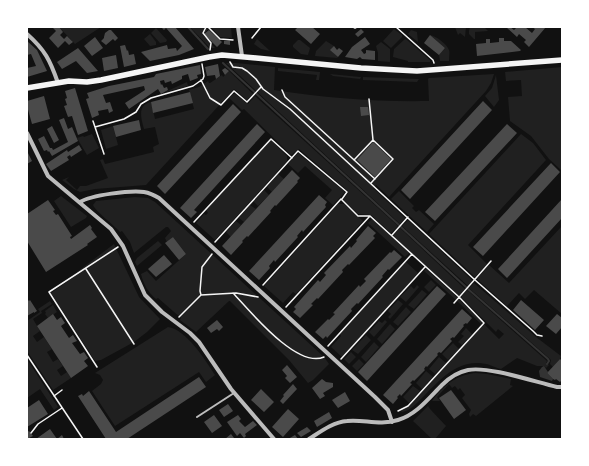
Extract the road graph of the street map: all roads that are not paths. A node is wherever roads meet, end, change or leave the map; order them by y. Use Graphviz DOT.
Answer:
graph roads {
  1 [pos="238,27"];
  2 [pos="27,34"];
  3 [pos="242,56"];
  4 [pos="562,60"];
  5 [pos="58,82"];
  6 [pos="27,88"];
  7 [pos="27,133"];
  8 [pos="80,202"];
  9 [pos="562,387"];
  10 [pos="234,393"];
  11 [pos="197,416"];
  12 [pos="392,422"];
  13 [pos="274,439"];
  14 [pos="309,439"];
  1 -- 3 [label="street"];
  2 -- 5 [label="street"];
  3 -- 4 [label="main road"];
  3 -- 5 [label="main road"];
  5 -- 6 [label="main road"];
  7 -- 8 [label="street"];
  8 -- 10 [label="street"];
  8 -- 12 [label="street"];
  9 -- 12 [label="street"];
  10 -- 11 [label="lane"];
  10 -- 13 [label="street"];
  12 -- 14 [label="street"];
}
